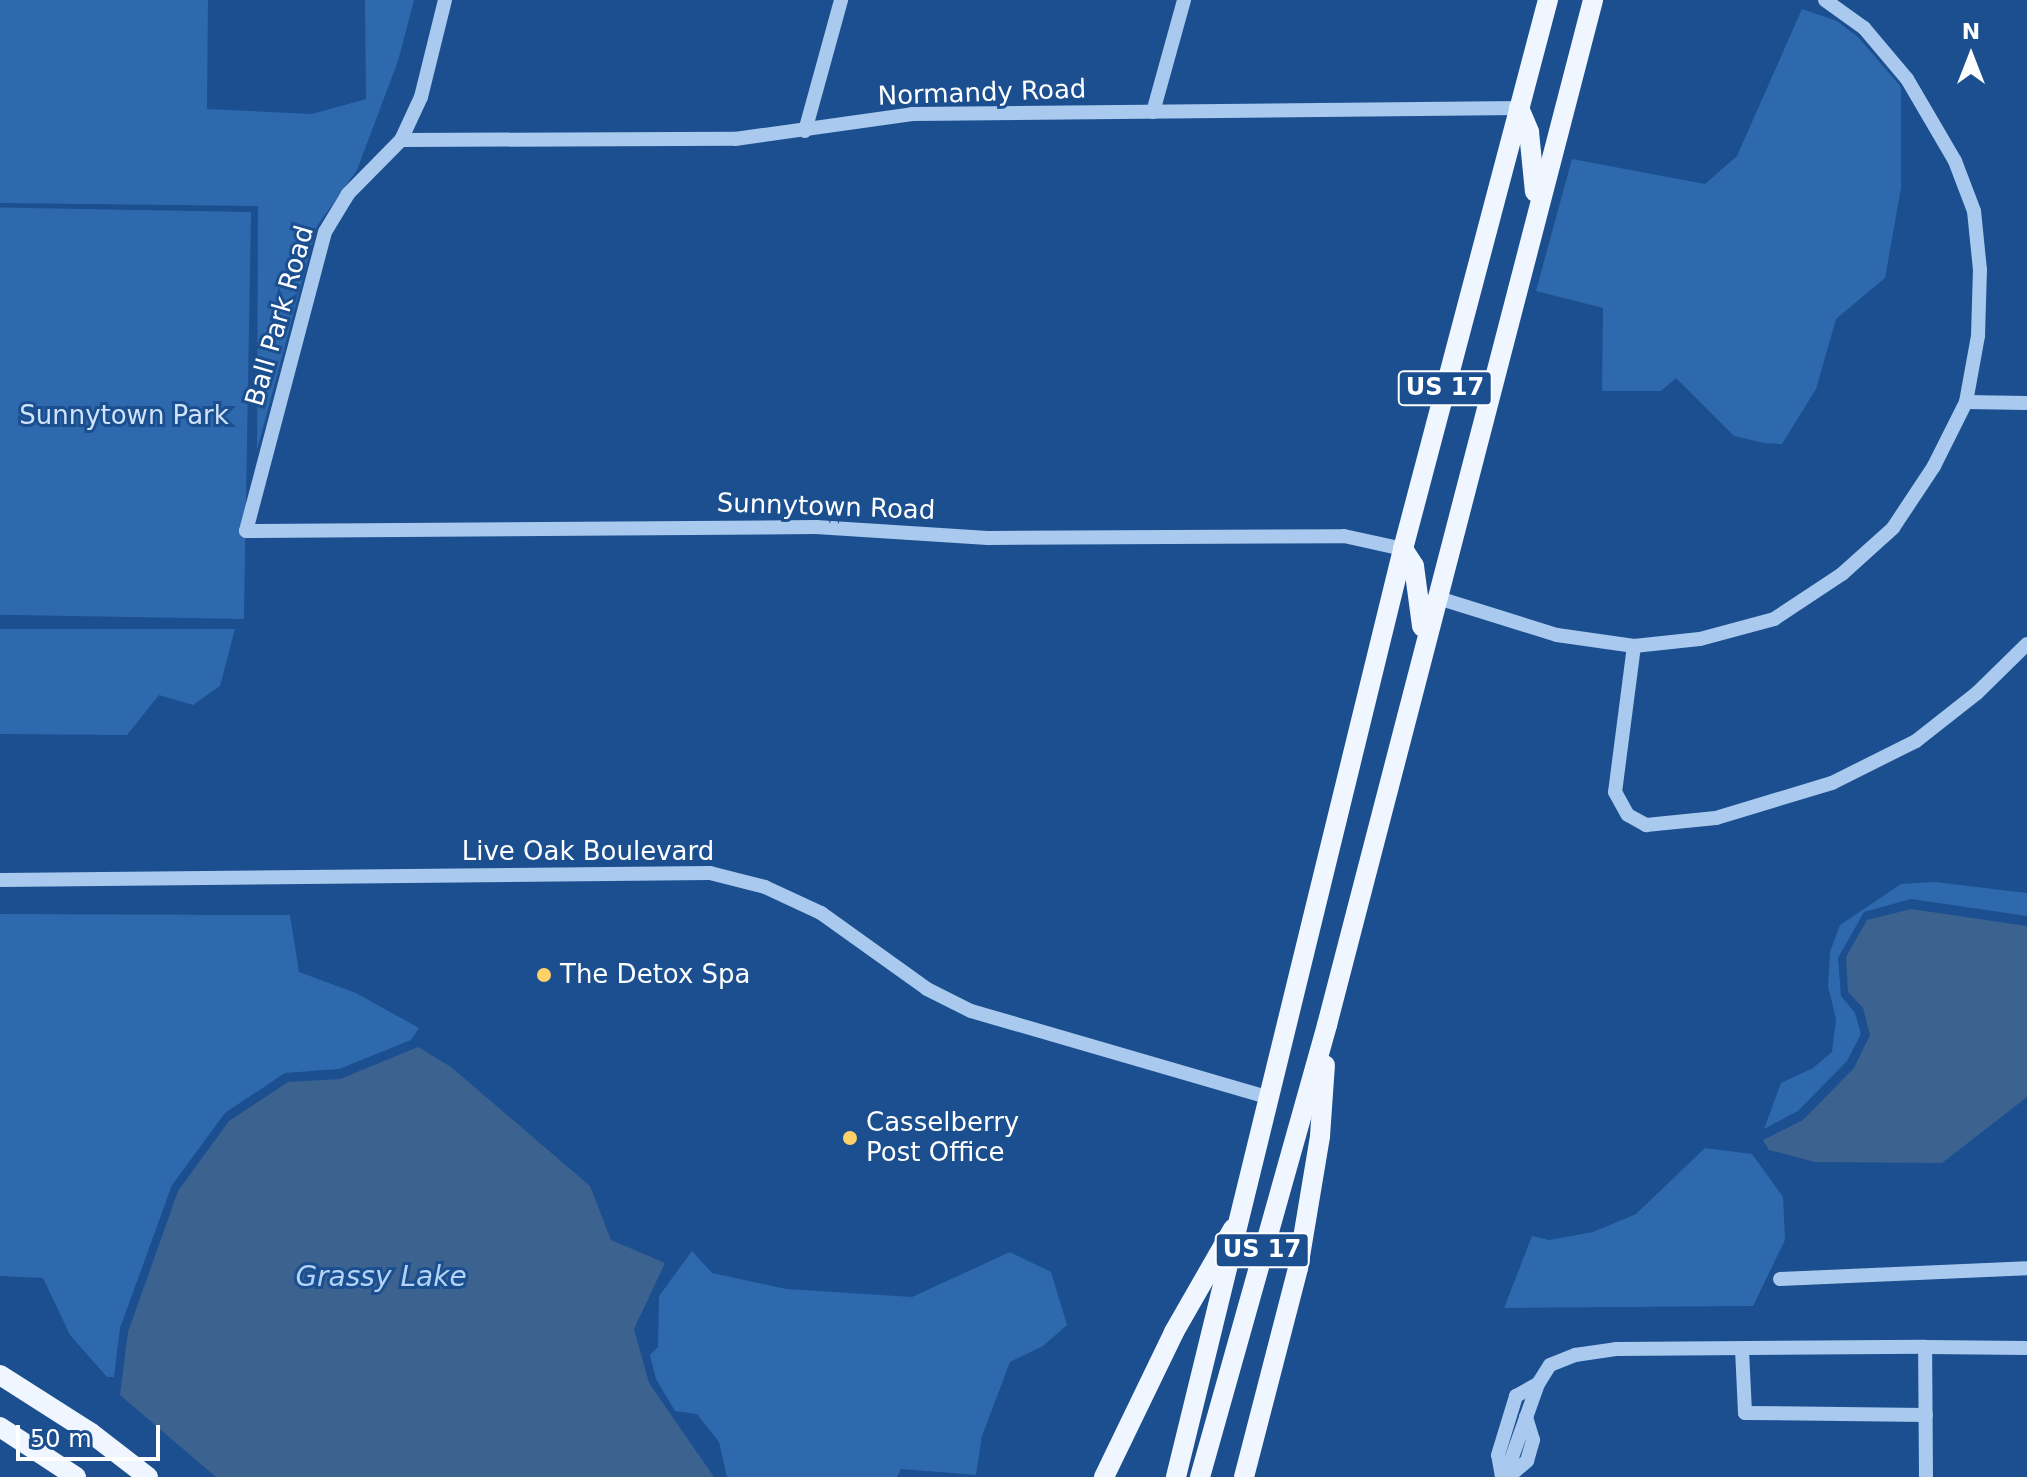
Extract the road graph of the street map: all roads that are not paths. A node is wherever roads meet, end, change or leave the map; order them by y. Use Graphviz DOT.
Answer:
graph roads {
  1 [pos="445,0"];
  2 [pos="841,0"];
  3 [pos="1184,0"];
  4 [pos="1548,0"];
  5 [pos="1593,0"];
  6 [pos="1825,0"];
  7 [pos="1519,108"];
  8 [pos="1153,112"];
  9 [pos="805,131"];
  10 [pos="401,140"];
  11 [pos="1536,208"];
  12 [pos="1966,402"];
  13 [pos="2027,403"];
  14 [pos="246,531"];
  15 [pos="1403,549"];
  16 [pos="1435,597"];
  17 [pos="2027,644"];
  18 [pos="1423,646"];
  19 [pos="1634,646"];
  20 [pos="0,880"];
  21 [pos="1327,1025"];
  22 [pos="1271,1098"];
  23 [pos="1245,1208"];
  24 [pos="2027,1268"];
  25 [pos="1780,1279"];
  26 [pos="1925,1347"];
  27 [pos="2027,1348"];
  28 [pos="1742,1349"];
  29 [pos="0,1375"];
  30 [pos="1538,1384"];
  31 [pos="1926,1415"];
  32 [pos="1518,1425"];
  33 [pos="0,1427"];
  34 [pos="76,1477"];
  35 [pos="148,1477"];
  36 [pos="1104,1477"];
  37 [pos="1176,1477"];
  38 [pos="1200,1477"];
  39 [pos="1244,1477"];
  40 [pos="1505,1477"];
  41 [pos="1926,1477"];
  1 -- 10 [label="street, Ball Park Road"];
  2 -- 9 [label="street"];
  3 -- 8 [label="street"];
  4 -- 7 [label="main road, US 17"];
  5 -- 11 [label="main road, US 17"];
  6 -- 12 [label="street"];
  7 -- 8 [label="street, Normandy Road"];
  7 -- 11 [label="main road"];
  7 -- 15 [label="main road, US 17"];
  8 -- 9 [label="street, Normandy Road"];
  9 -- 10 [label="street, Normandy Road"];
  10 -- 14 [label="street, Ball Park Road"];
  11 -- 16 [label="main road, US 17"];
  12 -- 13 [label="street"];
  12 -- 19 [label="street"];
  14 -- 15 [label="street, Sunnytown Road"];
  15 -- 18 [label="main road"];
  15 -- 22 [label="main road, US 17"];
  16 -- 18 [label="main road, US 17"];
  16 -- 19 [label="street"];
  17 -- 19 [label="street"];
  18 -- 21 [label="main road, US 17"];
  20 -- 22 [label="street, Live Oak Boulevard"];
  21 -- 38 [label="main road, US 17"];
  21 -- 39 [label="main road"];
  22 -- 23 [label="main road, US 17"];
  23 -- 36 [label="main road"];
  23 -- 37 [label="main road, US 17"];
  24 -- 25 [label="street"];
  26 -- 27 [label="street"];
  26 -- 28 [label="street"];
  26 -- 31 [label="street"];
  28 -- 30 [label="street"];
  28 -- 31 [label="street"];
  29 -- 35 [label="main road"];
  30 -- 32 [label="street"];
  30 -- 32 [label="street"];
  31 -- 41 [label="street"];
  32 -- 40 [label="street"];
  32 -- 40 [label="street"];
  33 -- 34 [label="main road"];
}
